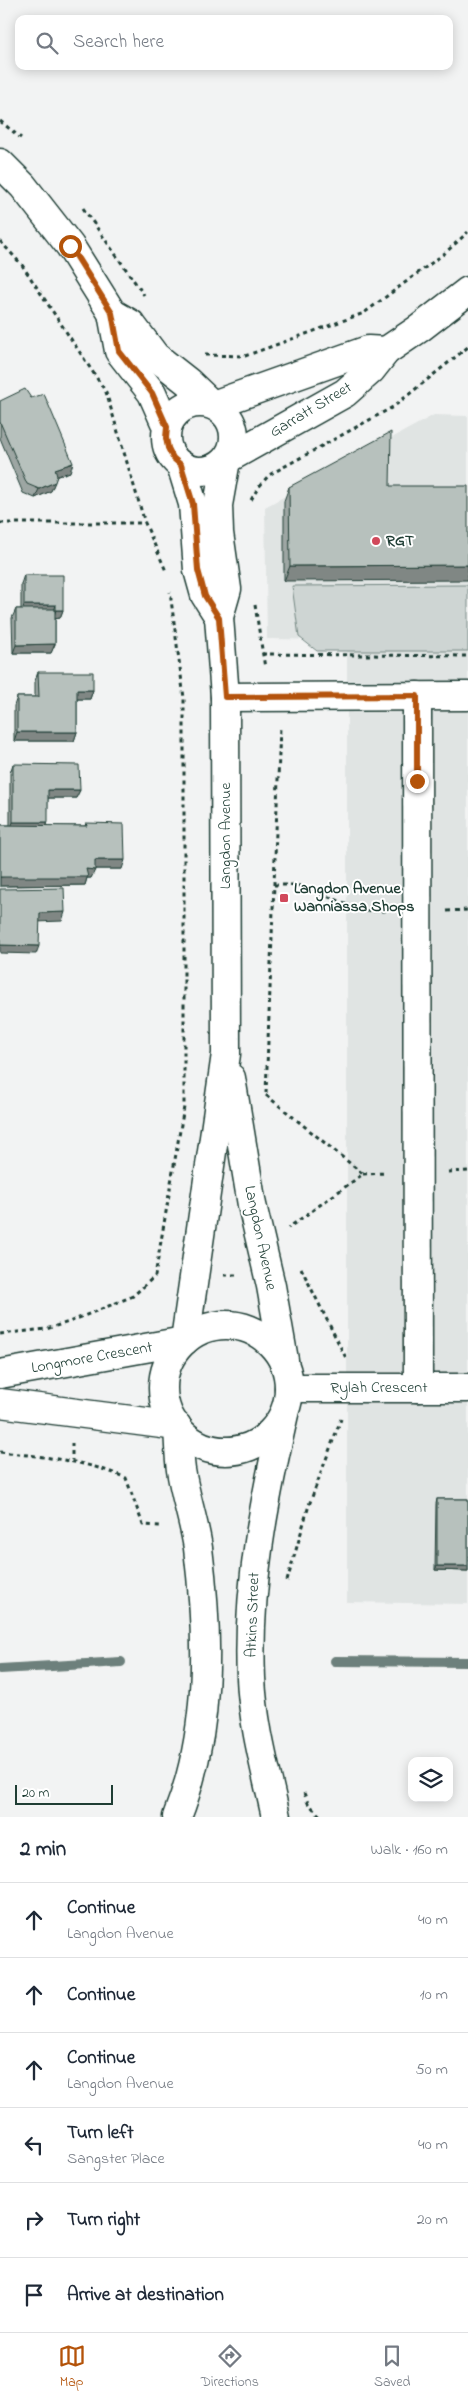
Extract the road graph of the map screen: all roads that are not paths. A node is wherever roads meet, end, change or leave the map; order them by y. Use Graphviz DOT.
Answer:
graph roads {
  1 [pos="0,163"];
  2 [pos="468,291"];
  3 [pos="112,313"];
  4 [pos="386,351"];
  5 [pos="211,404"];
  6 [pos="167,427"];
  7 [pos="226,459"];
  8 [pos="181,465"];
  9 [pos="219,618"];
  10 [pos="417,696"];
  11 [pos="468,696"];
  12 [pos="225,697"];
  13 [pos="226,1054"];
  14 [pos="185,1341"];
  15 [pos="284,1362"];
  16 [pos="0,1374"];
  17 [pos="418,1388"];
  18 [pos="468,1388"];
  19 [pos="286,1401"];
  20 [pos="0,1403"];
  21 [pos="177,1427"];
  22 [pos="178,1817"];
  23 [pos="276,1817"];
  1 -- 3 [label="street"];
  2 -- 4 [label="street, Garratt Street"];
  3 -- 5 [label="street"];
  3 -- 6 [label="street"];
  4 -- 5 [label="street, Garratt Street"];
  4 -- 7 [label="street, Garratt Street"];
  5 -- 6 [label="street"];
  5 -- 7 [label="street"];
  6 -- 8 [label="street"];
  7 -- 8 [label="street"];
  7 -- 9 [label="street, Langdon Avenue"];
  8 -- 9 [label="street, Langdon Avenue"];
  9 -- 12 [label="street, Langdon Avenue"];
  10 -- 11 [label="street"];
  10 -- 12 [label="street"];
  10 -- 17 [label="street"];
  12 -- 13 [label="street, Langdon Avenue"];
  13 -- 14 [label="street, Langdon Avenue"];
  13 -- 15 [label="street, Langdon Avenue"];
  14 -- 15 [label="street"];
  14 -- 16 [label="street, Longmore Crescent"];
  14 -- 21 [label="street"];
  15 -- 19 [label="street"];
  17 -- 18 [label="street, Rylah Crescent"];
  17 -- 19 [label="street, Rylah Crescent"];
  19 -- 21 [label="street"];
  19 -- 23 [label="street, Atkins Street"];
  20 -- 21 [label="street"];
  21 -- 22 [label="street"];
}
